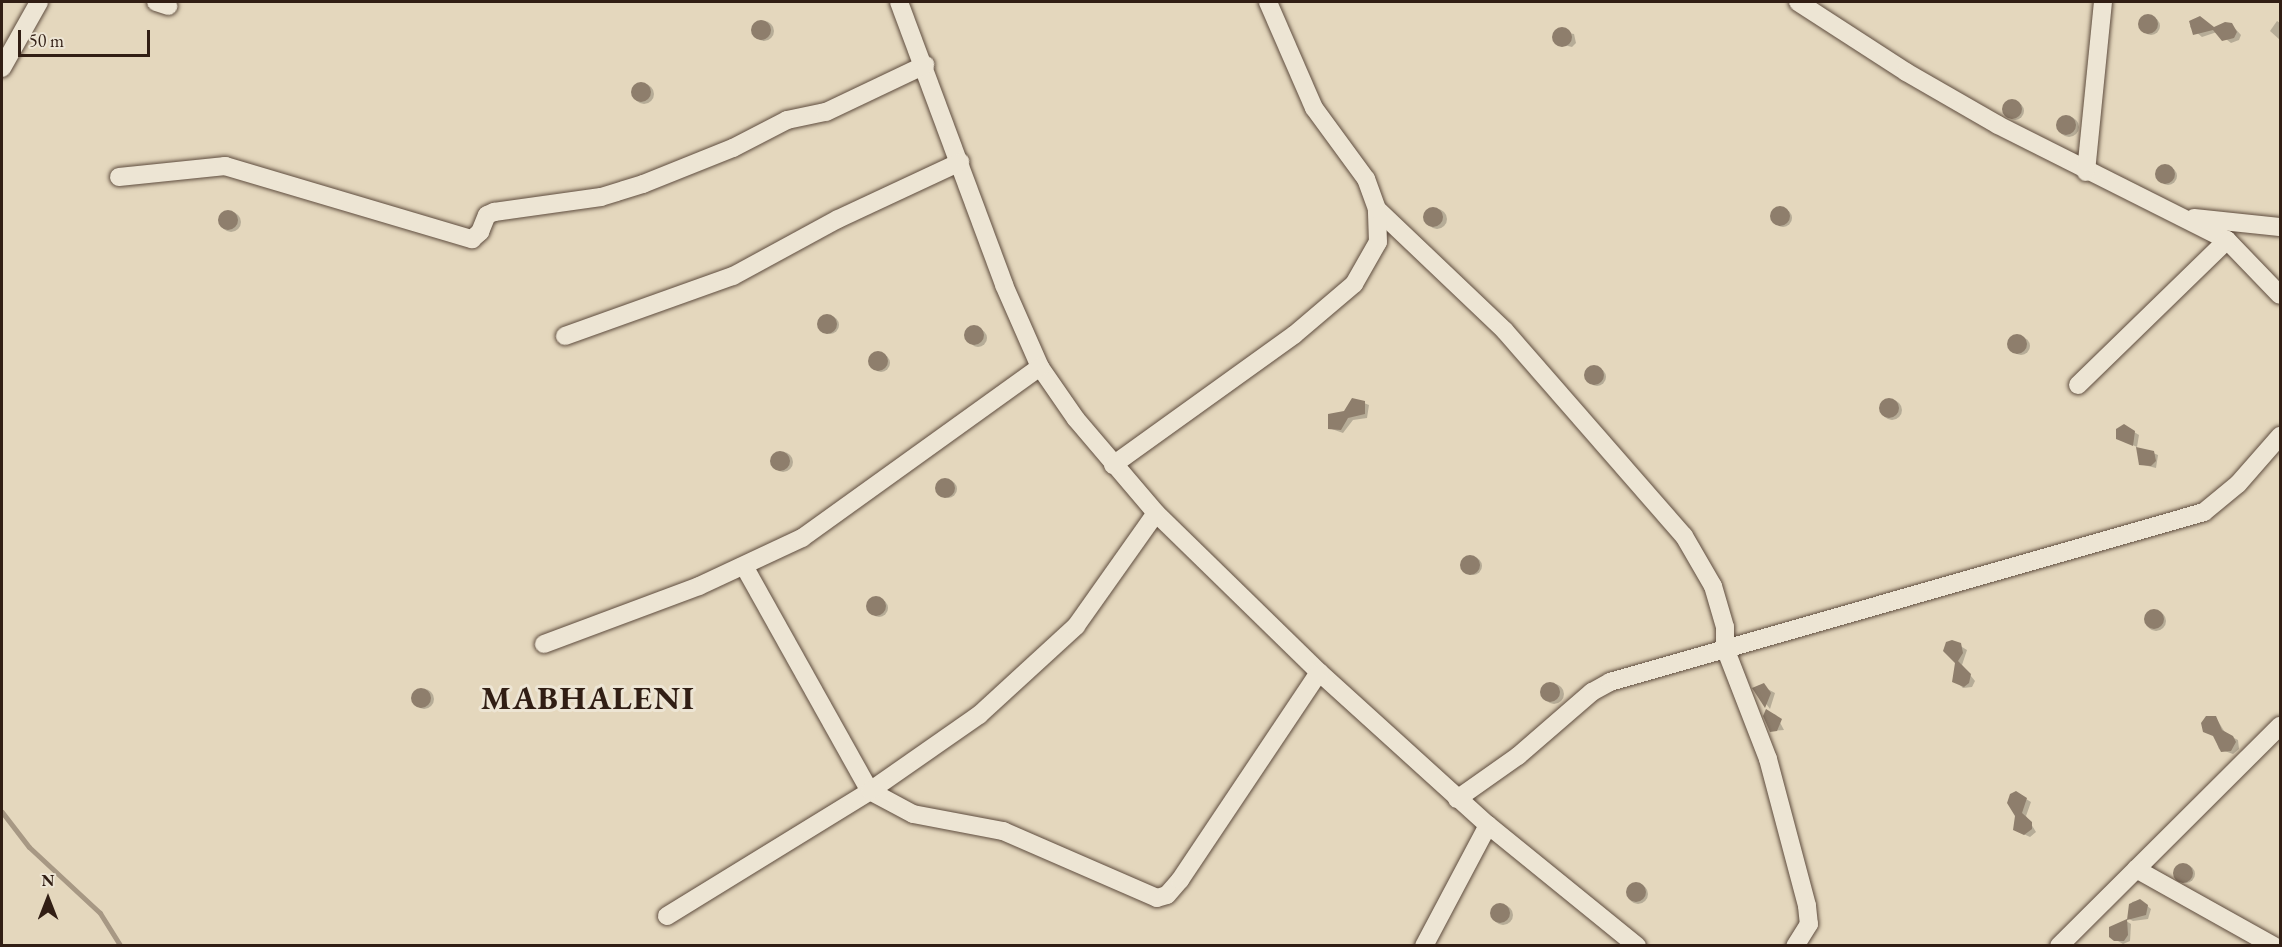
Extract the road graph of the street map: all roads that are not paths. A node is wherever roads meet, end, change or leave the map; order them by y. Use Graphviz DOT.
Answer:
graph roads {
  1 [pos="39,2"];
  2 [pos="899,2"];
  3 [pos="1268,2"];
  4 [pos="1798,2"];
  5 [pos="2103,2"];
  6 [pos="925,65"];
  7 [pos="2,68"];
  8 [pos="960,162"];
  9 [pos="2086,172"];
  10 [pos="119,177"];
  11 [pos="1377,209"];
  12 [pos="2186,217"];
  13 [pos="2280,227"];
  14 [pos="2227,240"];
  15 [pos="2280,295"];
  16 [pos="565,336"];
  17 [pos="1040,367"];
  18 [pos="2078,385"];
  19 [pos="2280,436"];
  20 [pos="1113,465"];
  21 [pos="1156,513"];
  22 [pos="744,566"];
  23 [pos="544,644"];
  24 [pos="1725,648"];
  25 [pos="1319,672"];
  26 [pos="2280,726"];
  27 [pos="870,791"];
  28 [pos="1457,799"];
  29 [pos="1488,825"];
  30 [pos="2136,869"];
  31 [pos="667,916"];
  32 [pos="1424,945"];
  33 [pos="1637,945"];
  34 [pos="1795,945"];
  35 [pos="2059,945"];
  36 [pos="2274,945"];
  1 -- 7 [label="street"];
  2 -- 6 [label="street"];
  3 -- 11 [label="street"];
  4 -- 9 [label="street"];
  5 -- 9 [label="street"];
  6 -- 8 [label="street"];
  6 -- 10 [label="street"];
  8 -- 16 [label="street"];
  8 -- 17 [label="street"];
  9 -- 12 [label="street"];
  11 -- 20 [label="street"];
  11 -- 24 [label="street"];
  12 -- 13 [label="street"];
  12 -- 14 [label="street"];
  14 -- 15 [label="street"];
  14 -- 18 [label="street"];
  17 -- 20 [label="street"];
  17 -- 22 [label="street"];
  19 -- 24 [label="street"];
  20 -- 21 [label="street"];
  21 -- 25 [label="street"];
  21 -- 27 [label="street"];
  22 -- 23 [label="street"];
  22 -- 27 [label="street"];
  24 -- 28 [label="street"];
  24 -- 34 [label="street"];
  25 -- 27 [label="street"];
  25 -- 28 [label="street"];
  26 -- 30 [label="street"];
  27 -- 31 [label="street"];
  28 -- 29 [label="street"];
  29 -- 32 [label="street"];
  29 -- 33 [label="street"];
  30 -- 35 [label="street"];
  30 -- 36 [label="street"];
}
